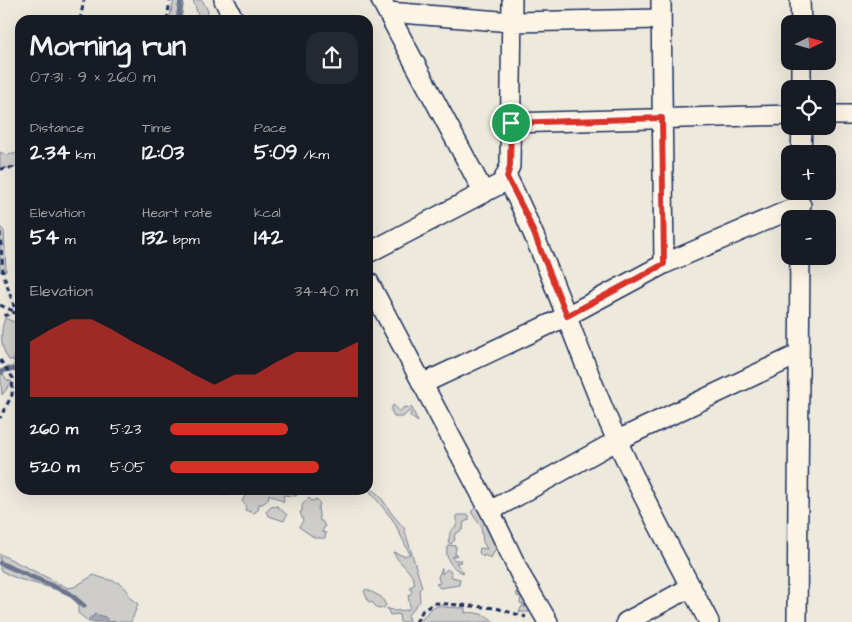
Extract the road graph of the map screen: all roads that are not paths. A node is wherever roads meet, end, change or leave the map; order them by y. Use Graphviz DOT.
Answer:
graph roads {
  1 [pos="224,0"];
  2 [pos="512,0"];
  3 [pos="661,0"];
  4 [pos="800,0"];
  5 [pos="385,6"];
  6 [pos="232,15"];
  7 [pos="800,15"];
  8 [pos="661,19"];
  9 [pos="512,22"];
  10 [pos="781,115"];
  11 [pos="836,115"];
  12 [pos="852,115"];
  13 [pos="662,118"];
  14 [pos="511,123"];
  15 [pos="507,177"];
  16 [pos="484,193"];
  17 [pos="801,205"];
  18 [pos="373,250"];
  19 [pos="664,264"];
  20 [pos="800,265"];
  21 [pos="373,290"];
  22 [pos="567,316"];
  23 [pos="799,354"];
  24 [pos="422,384"];
  25 [pos="618,440"];
  26 [pos="490,511"];
  27 [pos="691,587"];
  28 [pos="546,619"];
  29 [pos="626,622"];
  30 [pos="710,622"];
  31 [pos="797,622"];
  1 -- 6 [label="street"];
  2 -- 9 [label="street"];
  3 -- 8 [label="street"];
  4 -- 7 [label="street"];
  5 -- 9 [label="street"];
  5 -- 16 [label="street"];
  8 -- 9 [label="street"];
  8 -- 13 [label="street"];
  9 -- 14 [label="street"];
  10 -- 13 [label="street"];
  11 -- 12 [label="street"];
  13 -- 14 [label="street"];
  13 -- 19 [label="street"];
  14 -- 15 [label="street"];
  15 -- 16 [label="street"];
  15 -- 22 [label="street"];
  16 -- 18 [label="street"];
  17 -- 19 [label="street"];
  19 -- 22 [label="street"];
  20 -- 23 [label="street"];
  21 -- 24 [label="street"];
  22 -- 24 [label="street"];
  22 -- 25 [label="street"];
  23 -- 25 [label="street"];
  23 -- 31 [label="street"];
  24 -- 26 [label="street"];
  25 -- 26 [label="street"];
  25 -- 27 [label="street"];
  26 -- 28 [label="street"];
  27 -- 29 [label="street"];
  27 -- 30 [label="street"];
}
